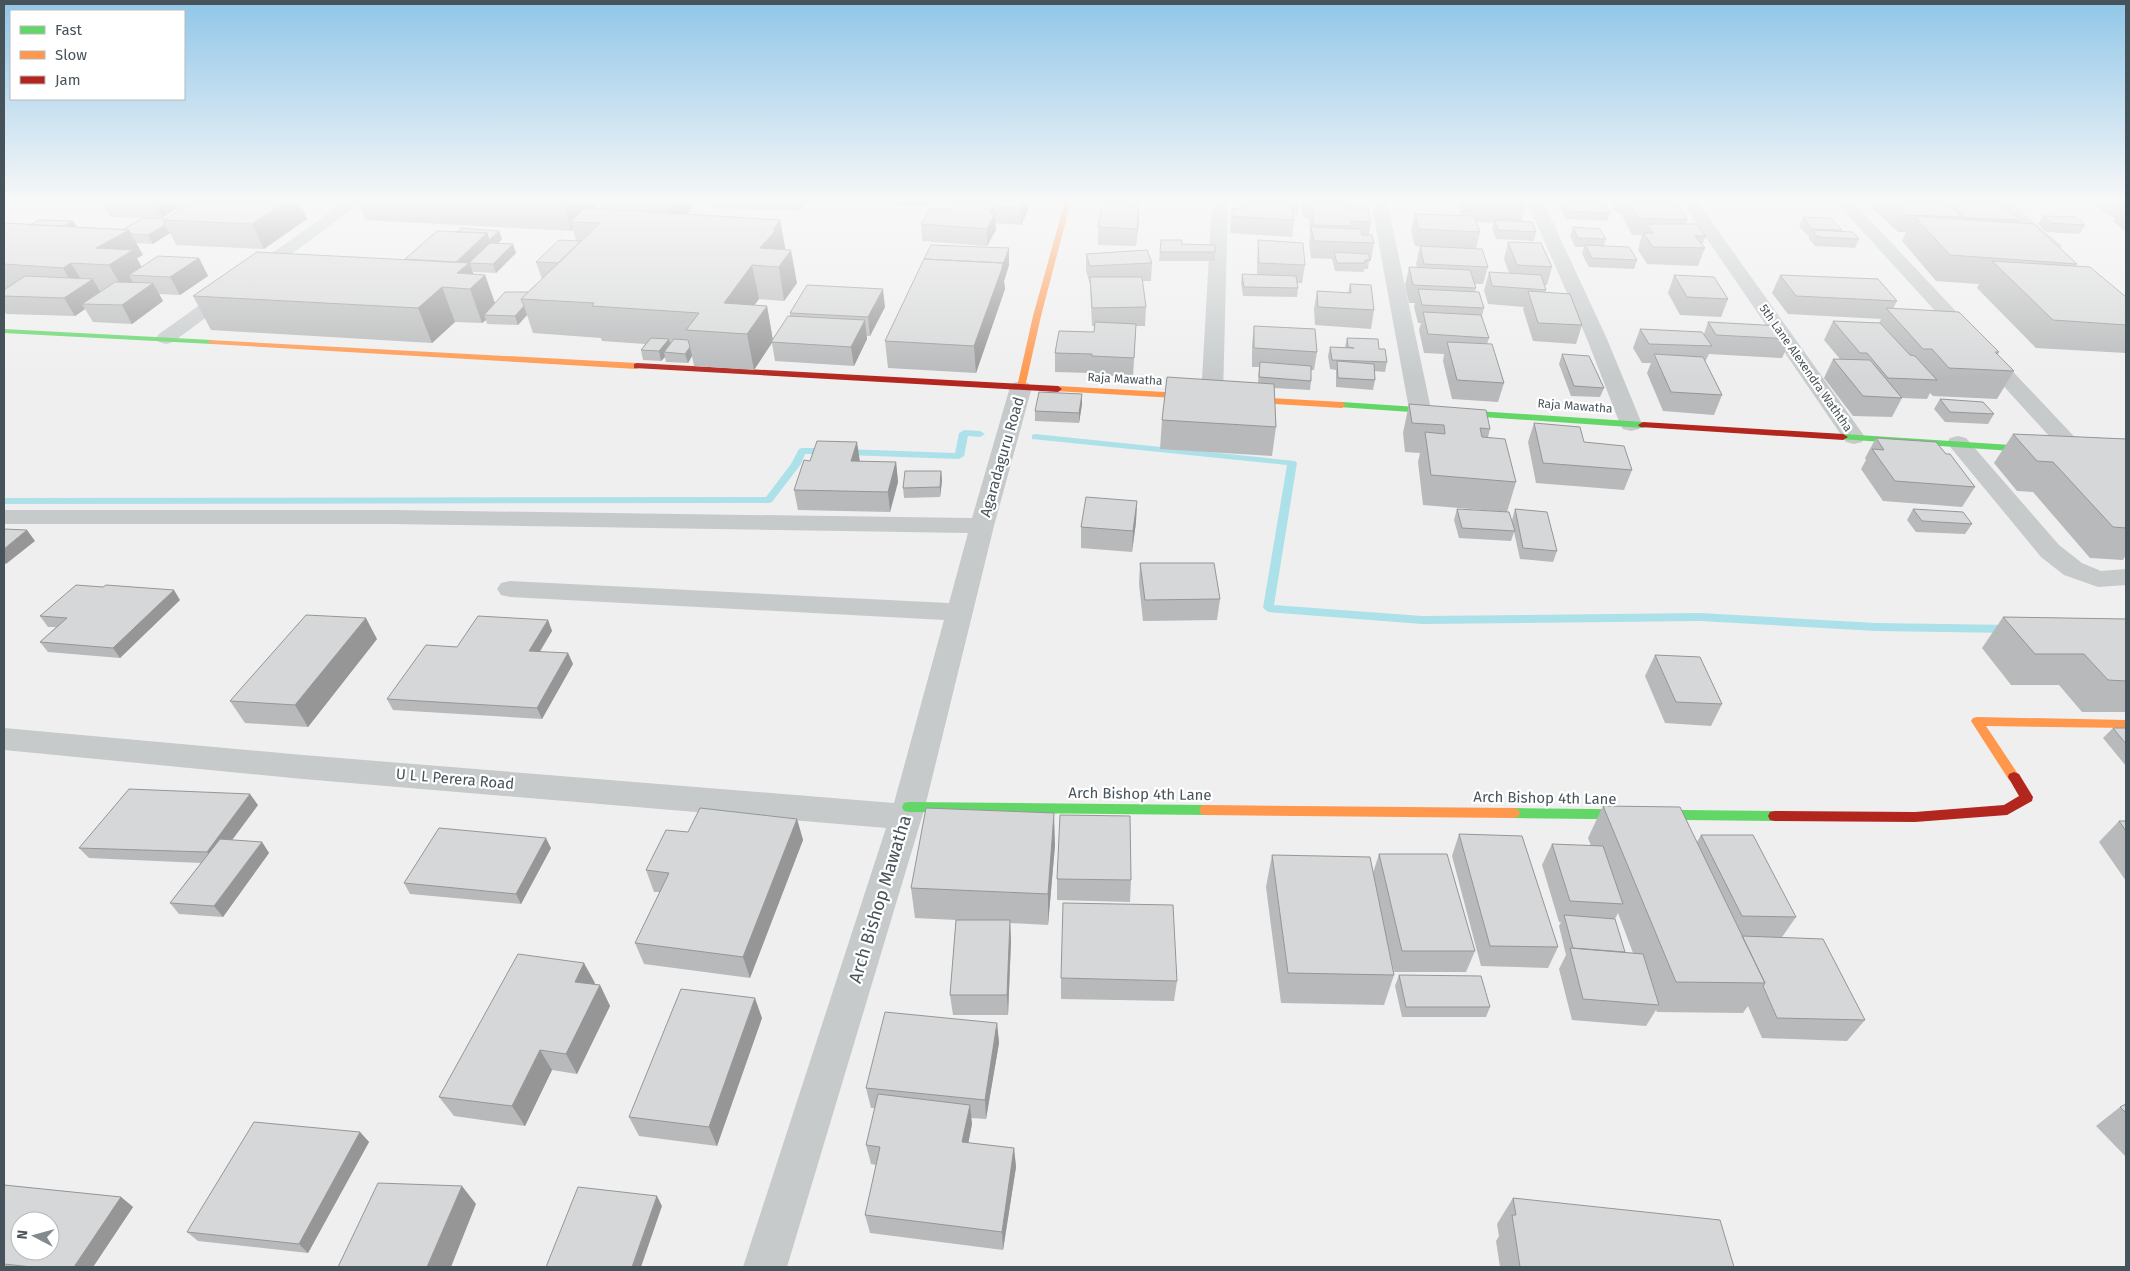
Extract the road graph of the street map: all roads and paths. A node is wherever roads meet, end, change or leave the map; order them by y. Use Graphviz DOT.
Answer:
graph roads {
  1 [pos="273,260"];
  2 [pos="1052,260"];
  3 [pos="1218,260"];
  4 [pos="1391,260"];
  5 [pos="1562,260"];
  6 [pos="1730,260"];
  7 [pos="1899,260"];
  8 [pos="4,331"];
  9 [pos="166,338"];
  10 [pos="1021,388"];
  11 [pos="1212,397"];
  12 [pos="1420,409"];
  13 [pos="1631,424"];
  14 [pos="1854,437"];
  15 [pos="1958,443"];
  16 [pos="2082,453"];
  17 [pos="4,517"];
  18 [pos="982,526"];
  19 [pos="2126,578"];
  20 [pos="510,589"];
  21 [pos="960,612"];
  22 [pos="2126,724"];
  23 [pos="4,738"];
  24 [pos="907,812"];
  25 [pos="765,1267"];
  1 -- 9 [label="street"];
  2 -- 10 [label="street"];
  3 -- 11 [label="street"];
  4 -- 12 [label="street"];
  5 -- 13 [label="street"];
  6 -- 14 [label="street, 5th Lane Alexendra Waththa"];
  7 -- 16 [label="street"];
  8 -- 9 [label="street, Raja Mawatha"];
  9 -- 10 [label="street, Raja Mawatha"];
  10 -- 11 [label="street, Raja Mawatha"];
  10 -- 18 [label="street, Agaradaguru Road"];
  11 -- 12 [label="street, Raja Mawatha"];
  12 -- 13 [label="street, Raja Mawatha"];
  13 -- 14 [label="street, Raja Mawatha"];
  14 -- 15 [label="street, Raja Mawatha"];
  15 -- 16 [label="street, Raja Mawatha"];
  15 -- 19 [label="street"];
  17 -- 18 [label="street"];
  18 -- 21 [label="street, Arch Bishop Mawatha"];
  20 -- 21 [label="street"];
  21 -- 24 [label="street, Arch Bishop Mawatha"];
  22 -- 24 [label="street, Arch Bishop 4th Lane"];
  23 -- 24 [label="street, U L L Perera Road"];
  24 -- 25 [label="street, Arch Bishop Mawatha"];
}
